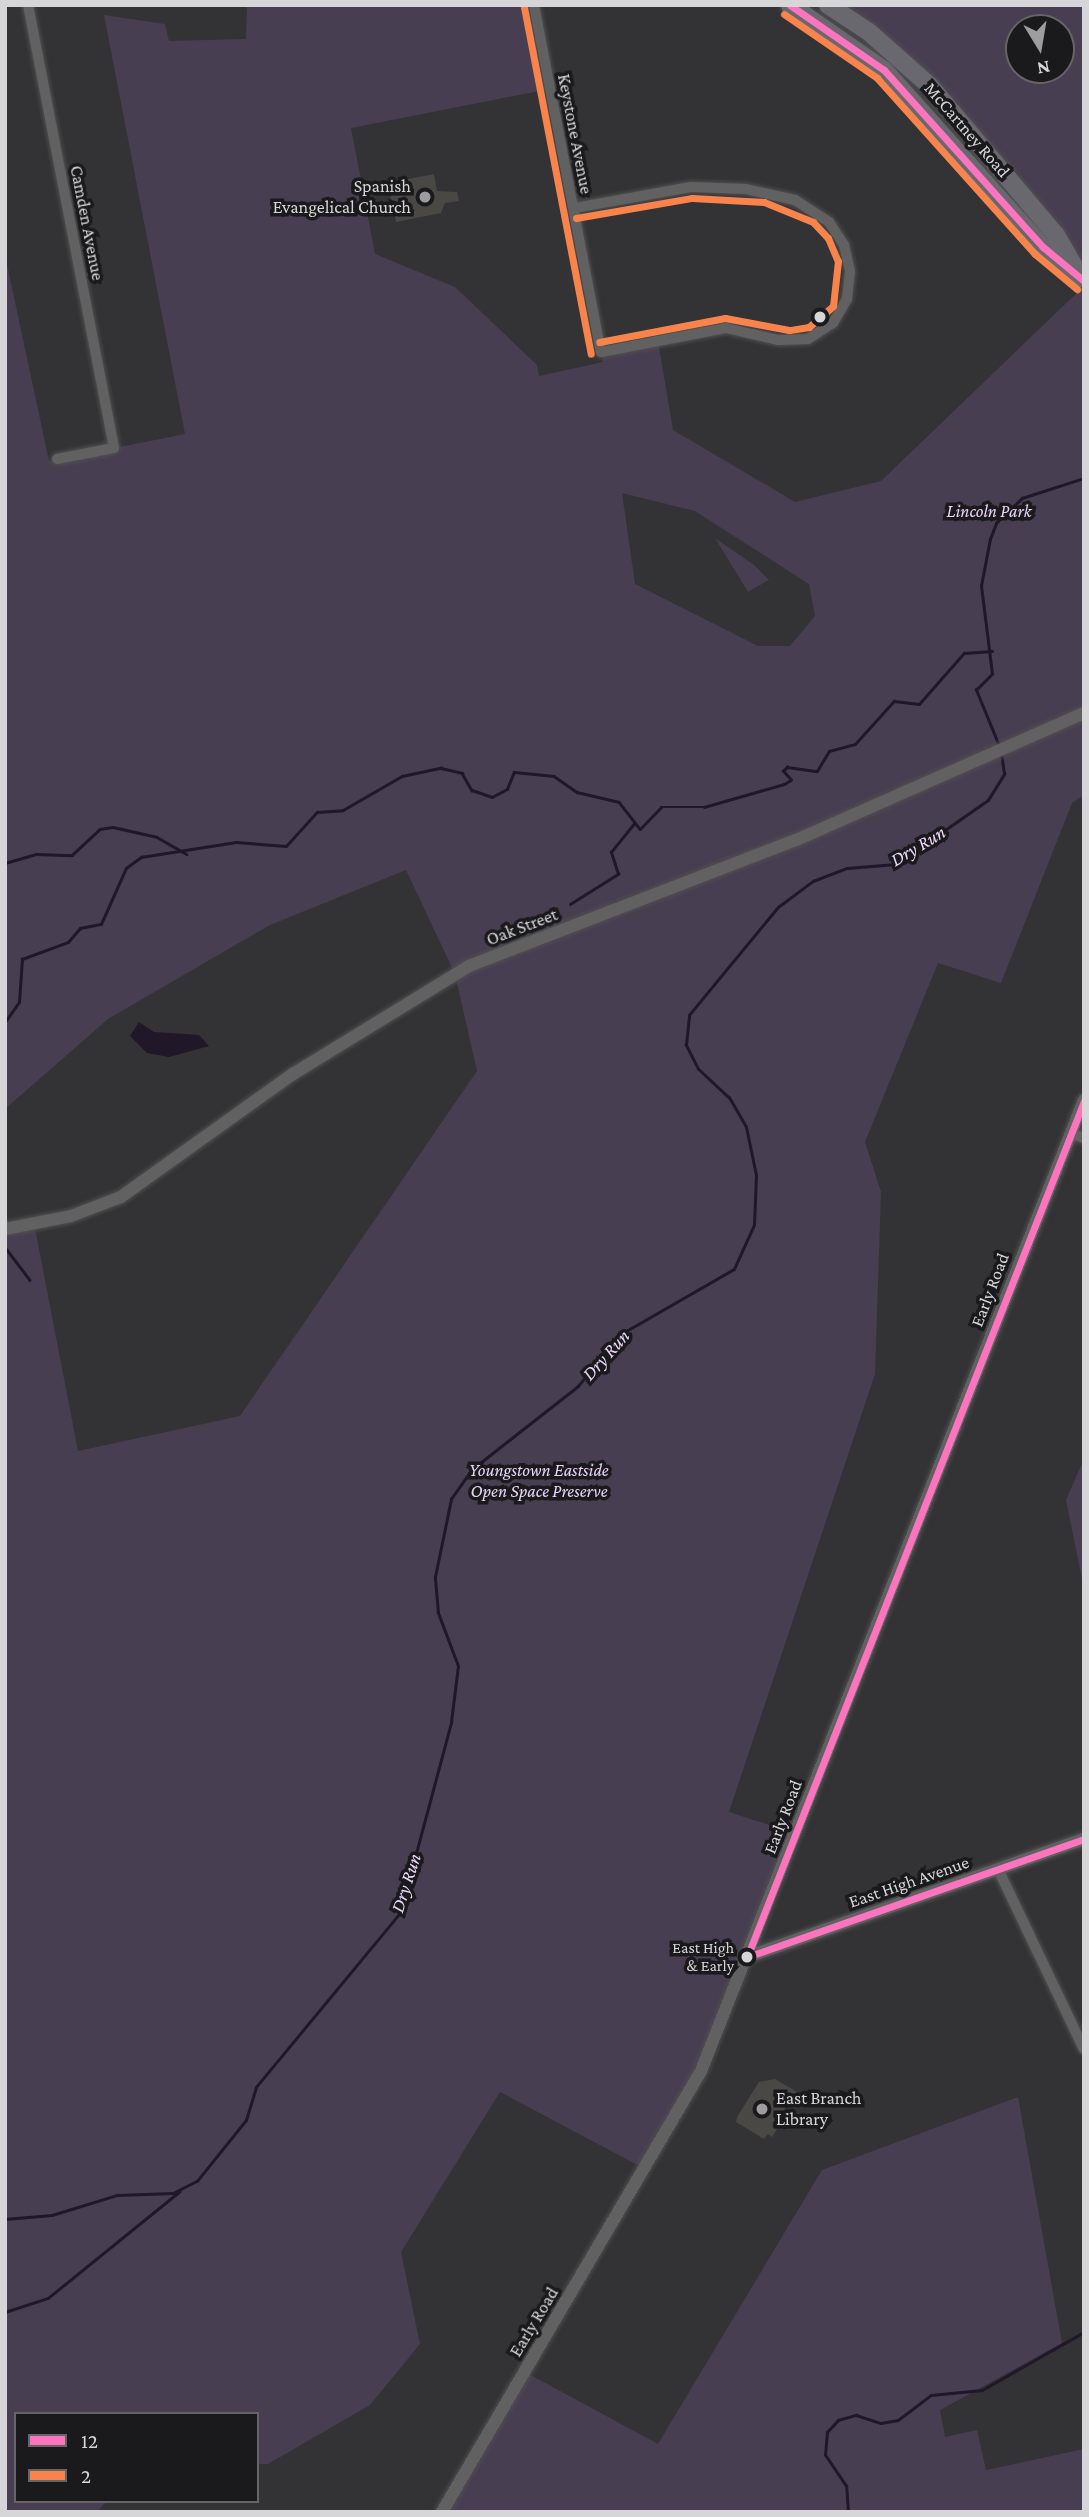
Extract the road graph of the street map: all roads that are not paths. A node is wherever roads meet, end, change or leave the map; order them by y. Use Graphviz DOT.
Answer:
graph roads {
  1 [pos="28,5"];
  2 [pos="534,5"];
  3 [pos="790,5"];
  4 [pos="828,5"];
  5 [pos="573,208"];
  6 [pos="1083,280"];
  7 [pos="57,459"];
  8 [pos="1084,713"];
  9 [pos="1084,1100"];
  10 [pos="1071,1133"];
  11 [pos="1084,1138"];
  12 [pos="5,1229"];
  13 [pos="1084,1839"];
  14 [pos="998,1869"];
  15 [pos="747,1957"];
  16 [pos="1084,2049"];
  17 [pos="442,2512"];
  1 -- 7 [label="street, Camden Avenue"];
  2 -- 5 [label="street, Keystone Avenue"];
  3 -- 6 [label="highway, McCartney Road"];
  4 -- 6 [label="highway, McCartney Road"];
  5 -- 5 [label="street, Keystone Avenue"];
  8 -- 12 [label="street, Oak Street"];
  9 -- 10 [label="street, Early Road"];
  10 -- 11 [label="street"];
  10 -- 15 [label="street, Early Road"];
  13 -- 14 [label="street, East High Avenue"];
  14 -- 15 [label="street, East High Avenue"];
  14 -- 16 [label="street"];
  15 -- 17 [label="street, Early Road"];
}
